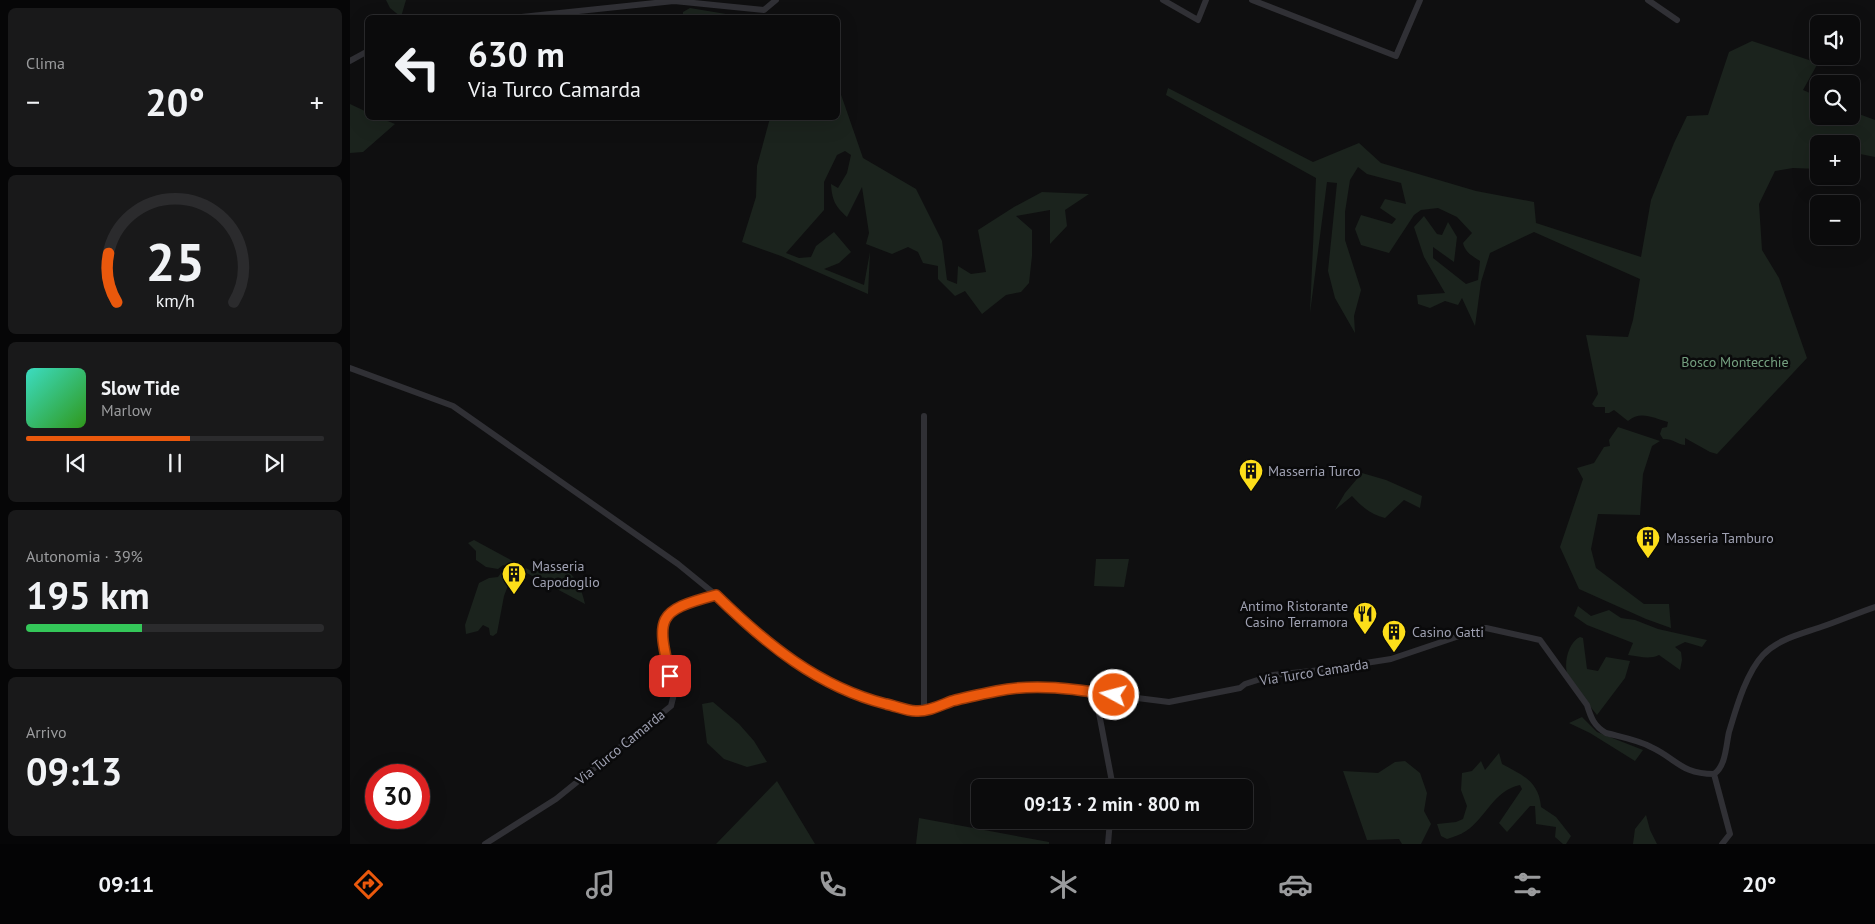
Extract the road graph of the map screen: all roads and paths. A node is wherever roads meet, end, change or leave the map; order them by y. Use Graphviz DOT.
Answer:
graph roads {
  1 [pos="776,0"];
  2 [pos="1163,0"];
  3 [pos="1206,0"];
  4 [pos="1252,0"];
  5 [pos="1420,0"];
  6 [pos="1648,0"];
  7 [pos="541,15"];
  8 [pos="1677,20"];
  9 [pos="365,53"];
  10 [pos="350,61"];
  11 [pos="350,368"];
  12 [pos="924,416"];
  13 [pos="716,595"];
  14 [pos="1875,607"];
  15 [pos="1095,692"];
  16 [pos="924,710"];
  17 [pos="1714,774"];
  18 [pos="1110,779"];
  19 [pos="1109,829"];
  20 [pos="485,844"];
  21 [pos="1108,844"];
  22 [pos="1722,844"];
  1 -- 7 [label="street"];
  2 -- 3 [label="street"];
  4 -- 5 [label="street"];
  6 -- 8 [label="street"];
  9 -- 10 [label="street"];
  11 -- 13 [label="street"];
  12 -- 16 [label="street"];
  13 -- 16 [label="street, Via Turco Camarda"];
  13 -- 20 [label="street, Via Turco Camarda"];
  14 -- 17 [label="street"];
  15 -- 16 [label="street, Via Turco Camarda"];
  15 -- 17 [label="street, Via Turco Camarda"];
  15 -- 18 [label="street"];
  17 -- 22 [label="street"];
  19 -- 21 [label="street"];
}
